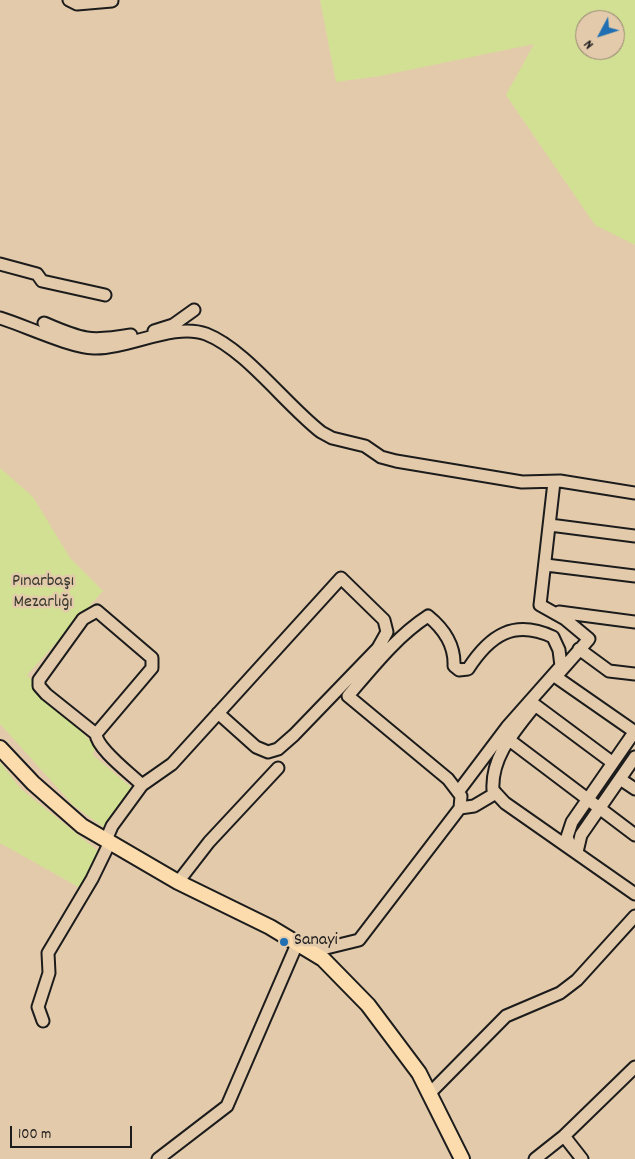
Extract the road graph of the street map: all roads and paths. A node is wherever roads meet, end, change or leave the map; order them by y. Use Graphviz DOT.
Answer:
graph roads {
  1 [pos="69,0"];
  2 [pos="112,1"];
  3 [pos="0,264"];
  4 [pos="106,295"];
  5 [pos="194,310"];
  6 [pos="0,318"];
  7 [pos="44,323"];
  8 [pos="554,482"];
  9 [pos="635,493"];
  10 [pos="550,525"];
  11 [pos="635,536"];
  12 [pos="546,565"];
  13 [pos="635,576"];
  14 [pos="552,611"];
  15 [pos="635,622"];
  16 [pos="579,649"];
  17 [pos="635,674"];
  18 [pos="556,677"];
  19 [pos="535,705"];
  20 [pos="218,712"];
  21 [pos="635,731"];
  22 [pos="96,734"];
  23 [pos="508,739"];
  24 [pos="0,748"];
  25 [pos="635,757"];
  26 [pos="612,763"];
  27 [pos="278,768"];
  28 [pos="620,779"];
  29 [pos="142,785"];
  30 [pos="635,789"];
  31 [pos="458,792"];
  32 [pos="496,793"];
  33 [pos="588,799"];
  34 [pos="460,808"];
  35 [pos="599,808"];
  36 [pos="635,834"];
  37 [pos="108,841"];
  38 [pos="574,850"];
  39 [pos="178,882"];
  40 [pos="635,894"];
  41 [pos="635,916"];
  42 [pos="631,925"];
  43 [pos="297,944"];
  44 [pos="310,952"];
  45 [pos="43,1021"];
  46 [pos="635,1067"];
  47 [pos="429,1094"];
  48 [pos="564,1136"];
  49 [pos="158,1159"];
  50 [pos="462,1159"];
  51 [pos="535,1159"];
  52 [pos="582,1159"];
  1 -- 2 [label="street"];
  3 -- 4 [label="street"];
  5 -- 7 [label="street"];
  6 -- 8 [label="street"];
  8 -- 9 [label="street"];
  8 -- 10 [label="street"];
  10 -- 11 [label="street"];
  10 -- 12 [label="street"];
  12 -- 13 [label="street"];
  12 -- 14 [label="street"];
  14 -- 15 [label="street"];
  14 -- 16 [label="street"];
  16 -- 17 [label="street"];
  16 -- 18 [label="street"];
  18 -- 19 [label="street"];
  18 -- 21 [label="street"];
  19 -- 23 [label="street"];
  19 -- 26 [label="street"];
  20 -- 20 [label="street"];
  20 -- 29 [label="street"];
  21 -- 26 [label="street"];
  22 -- 22 [label="street"];
  22 -- 29 [label="street"];
  23 -- 32 [label="street"];
  23 -- 33 [label="street"];
  24 -- 37 [label="main road"];
  25 -- 28 [label="street"];
  26 -- 33 [label="street"];
  27 -- 39 [label="street"];
  28 -- 30 [label="street"];
  28 -- 35 [label="street"];
  29 -- 37 [label="street"];
  31 -- 31 [label="street"];
  31 -- 34 [label="street"];
  32 -- 34 [label="street"];
  32 -- 38 [label="street"];
  33 -- 35 [label="street"];
  33 -- 38 [label="street"];
  34 -- 44 [label="street"];
  35 -- 36 [label="street"];
  35 -- 38 [label="street"];
  37 -- 39 [label="main road"];
  37 -- 45 [label="street"];
  38 -- 40 [label="street"];
  39 -- 43 [label="main road"];
  41 -- 42 [label="street"];
  42 -- 47 [label="street"];
  43 -- 44 [label="main road"];
  43 -- 49 [label="street"];
  44 -- 47 [label="main road"];
  46 -- 48 [label="street"];
  47 -- 50 [label="main road"];
  48 -- 51 [label="street"];
  48 -- 52 [label="street"];
}
